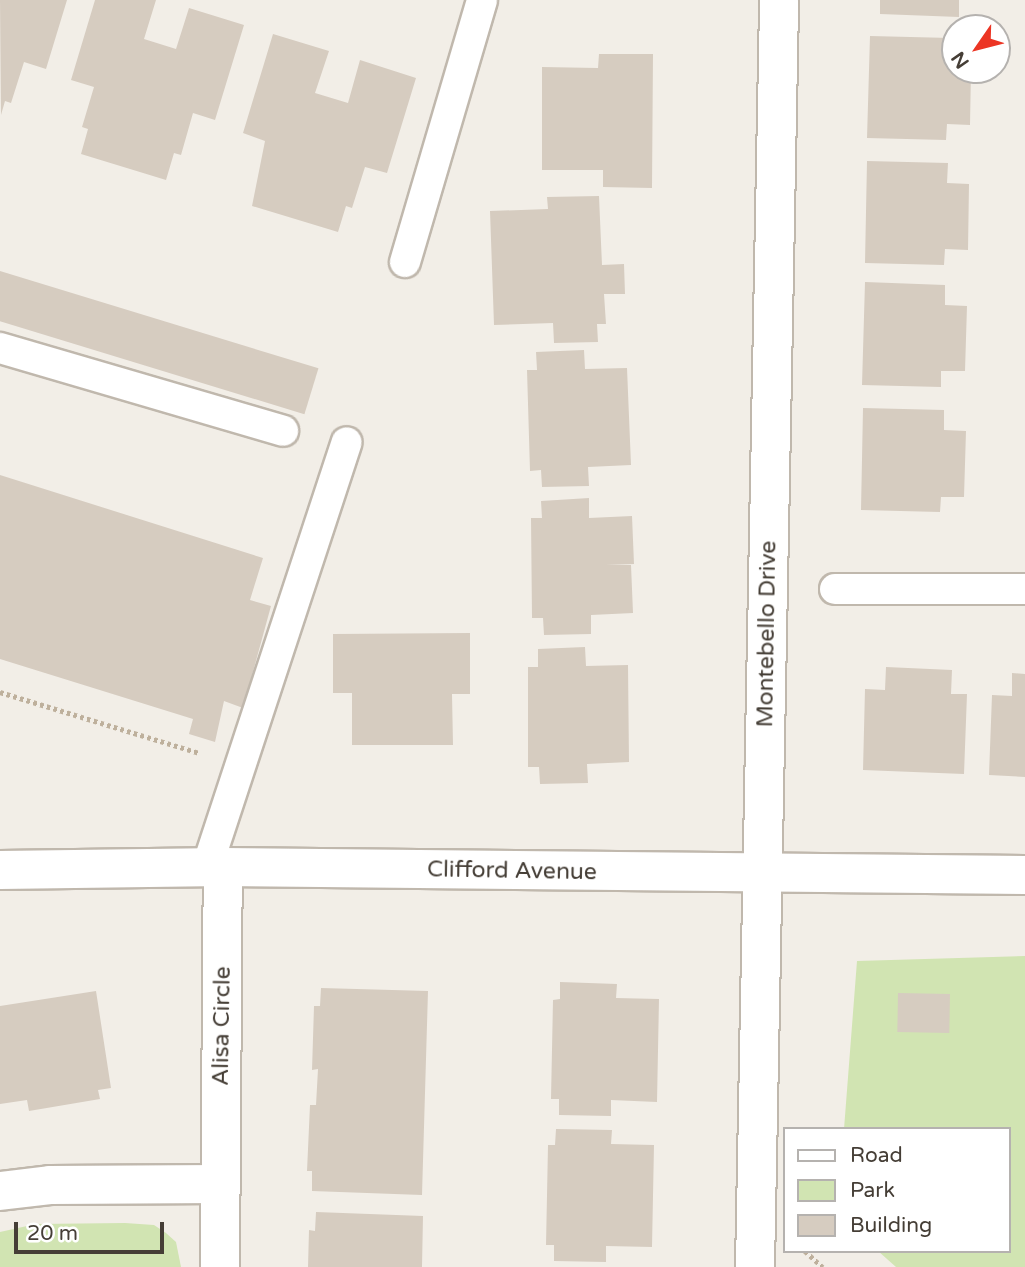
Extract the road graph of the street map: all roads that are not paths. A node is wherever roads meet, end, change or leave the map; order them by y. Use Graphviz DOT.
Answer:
graph roads {
  1 [pos="482,0"];
  2 [pos="779,0"];
  3 [pos="405,262"];
  4 [pos="0,348"];
  5 [pos="283,431"];
  6 [pos="347,442"];
  7 [pos="835,589"];
  8 [pos="1025,589"];
  9 [pos="215,867"];
  10 [pos="0,870"];
  11 [pos="763,874"];
  12 [pos="1025,875"];
  13 [pos="220,1184"];
  14 [pos="0,1191"];
  15 [pos="220,1267"];
  16 [pos="755,1267"];
  1 -- 3 [label="lane"];
  2 -- 11 [label="street, Montebello Drive"];
  4 -- 5 [label="lane"];
  6 -- 9 [label="lane"];
  7 -- 8 [label="lane"];
  9 -- 10 [label="street, Clifford Avenue"];
  9 -- 11 [label="street, Clifford Avenue"];
  9 -- 13 [label="street, Alisa Circle"];
  11 -- 12 [label="street, Clifford Avenue"];
  11 -- 16 [label="street, Montebello Drive"];
  13 -- 14 [label="street"];
  13 -- 15 [label="street, Alisa Circle"];
}
